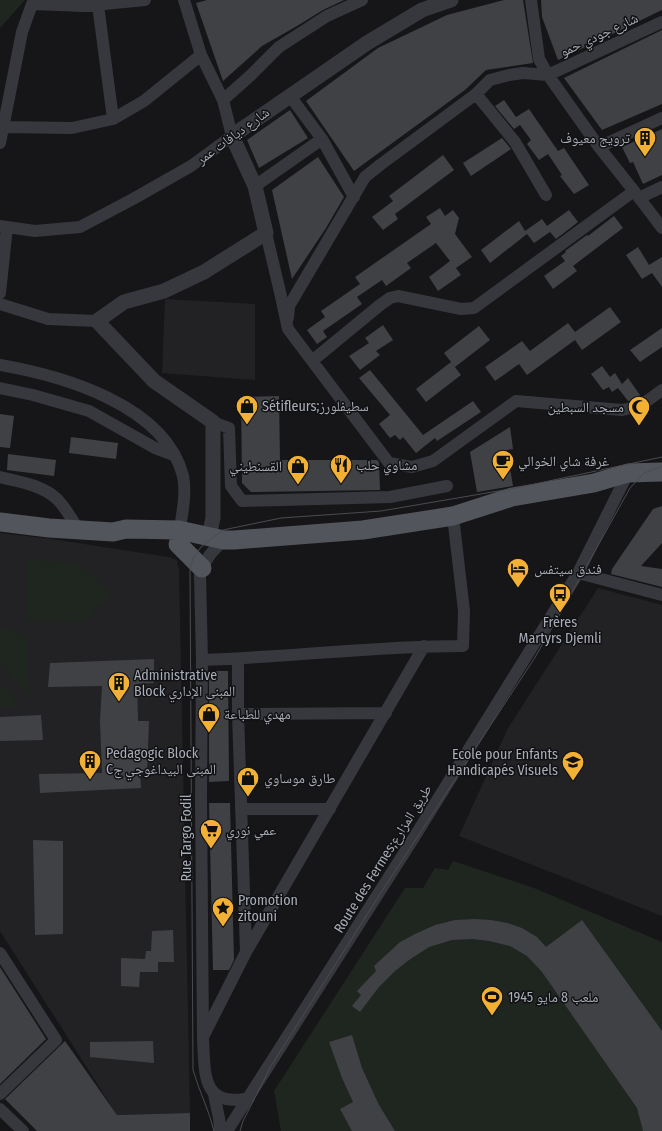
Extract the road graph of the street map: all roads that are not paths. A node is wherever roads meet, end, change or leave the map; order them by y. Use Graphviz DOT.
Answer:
graph roads {
  1 [pos="145,0"];
  2 [pos="184,0"];
  3 [pos="362,0"];
  4 [pos="452,0"];
  5 [pos="531,0"];
  6 [pos="98,5"];
  7 [pos="662,22"];
  8 [pos="201,55"];
  9 [pos="548,75"];
  10 [pos="476,94"];
  11 [pos="290,96"];
  12 [pos="223,100"];
  13 [pos="662,118"];
  14 [pos="113,119"];
  15 [pos="3,127"];
  16 [pos="232,136"];
  17 [pos="322,139"];
  18 [pos="0,143"];
  19 [pos="599,147"];
  20 [pos="255,186"];
  21 [pos="662,187"];
  22 [pos="637,194"];
  23 [pos="546,195"];
  24 [pos="354,197"];
  25 [pos="4,227"];
  26 [pos="662,228"];
  27 [pos="266,233"];
  28 [pos="0,293"];
  29 [pos="0,304"];
  30 [pos="97,321"];
  31 [pos="288,329"];
  32 [pos="312,361"];
  33 [pos="0,365"];
  34 [pos="0,388"];
  35 [pos="662,390"];
  36 [pos="101,394"];
  37 [pos="89,411"];
  38 [pos="213,422"];
  39 [pos="174,455"];
  40 [pos="662,472"];
  41 [pos="628,473"];
  42 [pos="0,477"];
  43 [pos="447,486"];
  44 [pos="454,516"];
  45 [pos="0,522"];
  46 [pos="78,530"];
  47 [pos="179,537"];
  48 [pos="217,538"];
  49 [pos="202,568"];
  50 [pos="578,573"];
  51 [pos="662,595"];
  52 [pos="424,646"];
  53 [pos="238,659"];
  54 [pos="202,660"];
  55 [pos="386,713"];
  56 [pos="238,714"];
  57 [pos="241,809"];
  58 [pos="330,809"];
  59 [pos="246,952"];
  60 [pos="0,953"];
  61 [pos="203,1038"];
  62 [pos="0,1094"];
  63 [pos="214,1094"];
  64 [pos="249,1098"];
  65 [pos="0,1109"];
  66 [pos="23,1131"];
  67 [pos="220,1131"];
  68 [pos="227,1131"];
  1 -- 6 [label="street"];
  2 -- 8 [label="street"];
  3 -- 12 [label="street"];
  4 -- 11 [label="street, شارع ديافات عمر"];
  5 -- 9 [label="street"];
  6 -- 14 [label="street"];
  6 -- 15 [label="street"];
  7 -- 9 [label="street, شارع جودي حمو"];
  8 -- 12 [label="street"];
  8 -- 14 [label="street"];
  9 -- 10 [label="street"];
  9 -- 19 [label="street"];
  10 -- 23 [label="street"];
  10 -- 24 [label="street"];
  11 -- 16 [label="street, شارع ديافات عمر"];
  11 -- 17 [label="street"];
  12 -- 16 [label="street"];
  13 -- 19 [label="street"];
  14 -- 15 [label="street"];
  15 -- 18 [label="street"];
  16 -- 20 [label="street"];
  16 -- 25 [label="street, شارع ديافات عمر"];
  17 -- 20 [label="street"];
  17 -- 24 [label="street"];
  19 -- 22 [label="street"];
  20 -- 27 [label="street"];
  21 -- 22 [label="street"];
  22 -- 26 [label="street"];
  22 -- 32 [label="street"];
  24 -- 31 [label="street"];
  25 -- 28 [label="street"];
  27 -- 30 [label="street"];
  27 -- 31 [label="street"];
  29 -- 30 [label="street"];
  30 -- 38 [label="street"];
  31 -- 32 [label="street"];
  32 -- 35 [label="street"];
  33 -- 36 [label="street"];
  34 -- 37 [label="street"];
  36 -- 37 [label="street"];
  36 -- 39 [label="street"];
  37 -- 39 [label="street"];
  38 -- 43 [label="street"];
  38 -- 48 [label="street"];
  39 -- 47 [label="street"];
  40 -- 41 [label="main road"];
  41 -- 44 [label="main road"];
  41 -- 50 [label="street, Route des Fermes;طريق المزارع"];
  42 -- 46 [label="street"];
  44 -- 48 [label="main road"];
  44 -- 52 [label="street"];
  45 -- 46 [label="main road"];
  46 -- 47 [label="main road"];
  47 -- 48 [label="main road"];
  47 -- 49 [label="main road"];
  48 -- 49 [label="street, Rue Targo Fodil"];
  49 -- 54 [label="street, Rue Targo Fodil"];
  50 -- 51 [label="street"];
  50 -- 64 [label="street, Route des Fermes;طريق المزارع"];
  52 -- 53 [label="street"];
  52 -- 55 [label="street"];
  53 -- 54 [label="street"];
  53 -- 56 [label="street"];
  54 -- 61 [label="street, Rue Targo Fodil"];
  55 -- 56 [label="street"];
  55 -- 58 [label="street"];
  56 -- 57 [label="street"];
  57 -- 58 [label="street"];
  57 -- 59 [label="street"];
  58 -- 59 [label="street"];
  59 -- 61 [label="street"];
  60 -- 62 [label="street"];
  61 -- 63 [label="street, Rue Targo Fodil"];
  63 -- 64 [label="street"];
  63 -- 67 [label="street, Rue Targo Fodil"];
  64 -- 68 [label="street, Route des Fermes;طريق المزارع"];
  65 -- 66 [label="street"];
}
